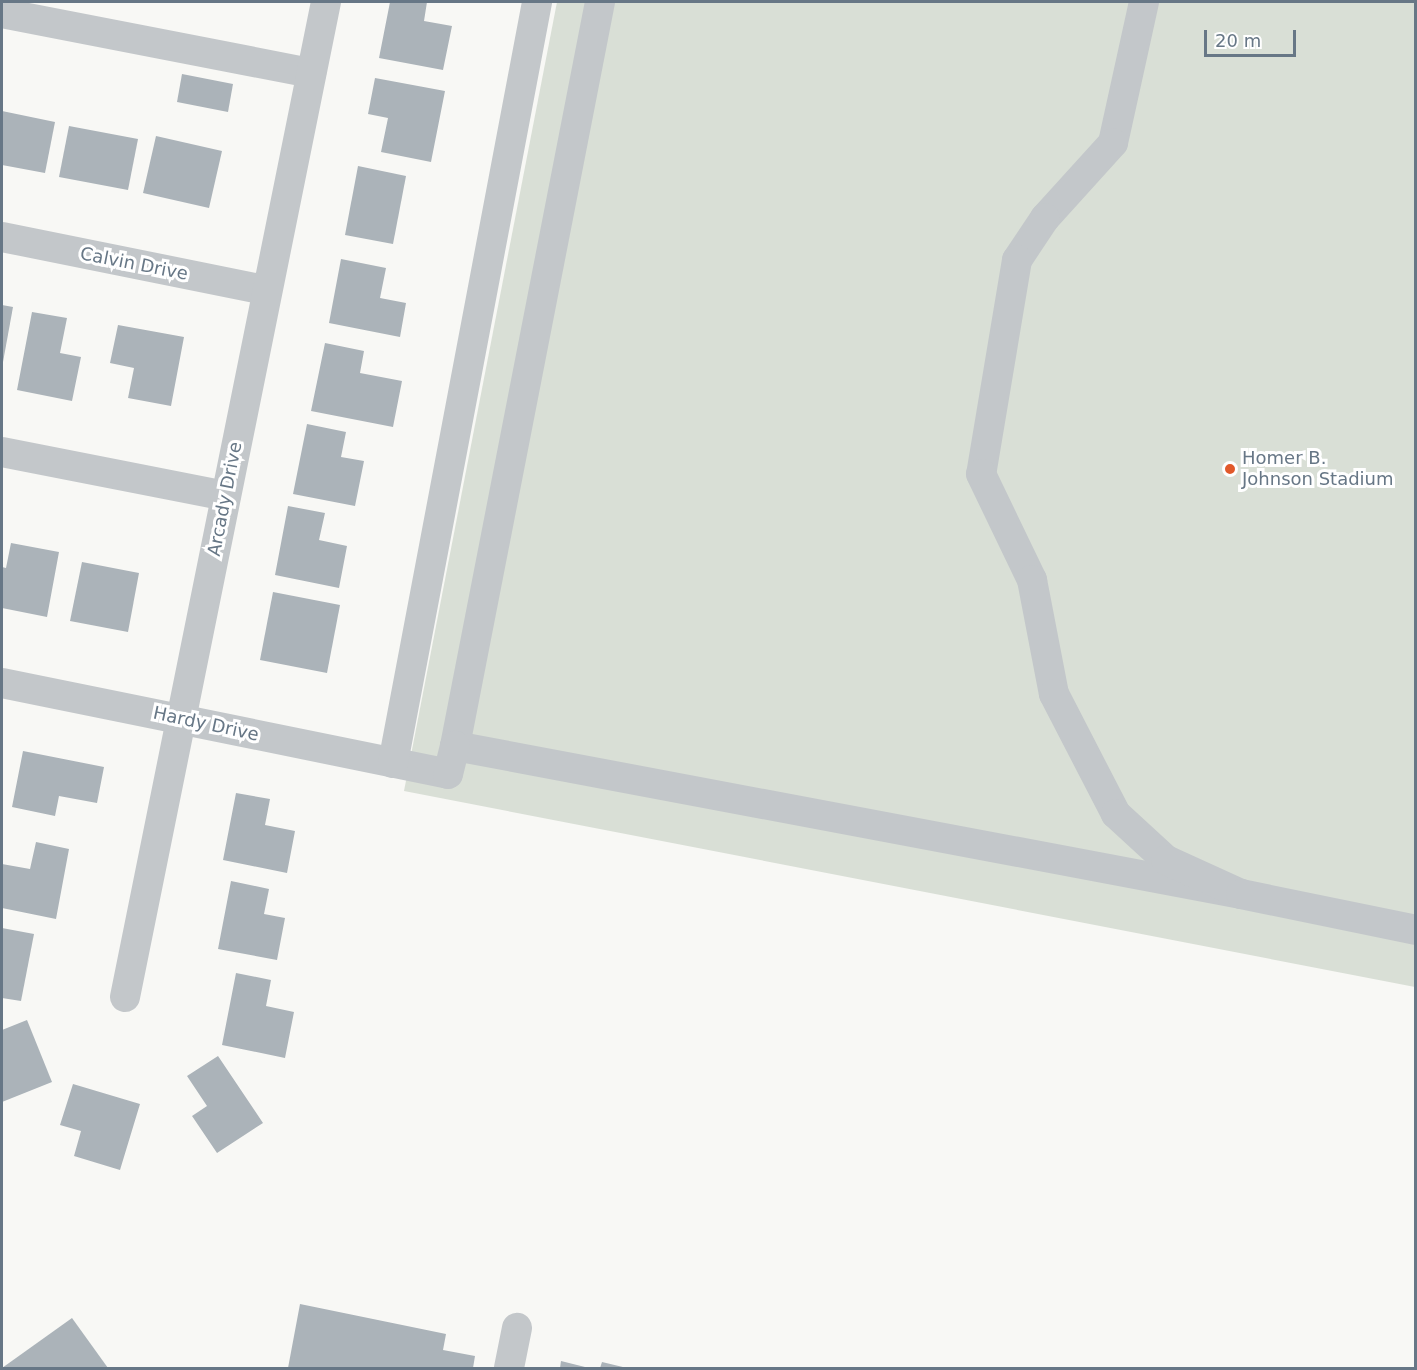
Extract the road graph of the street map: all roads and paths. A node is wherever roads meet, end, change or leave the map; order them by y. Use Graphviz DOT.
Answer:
graph roads {
  1 [pos="326,2"];
  2 [pos="537,2"];
  3 [pos="600,2"];
  4 [pos="1144,2"];
  5 [pos="2,13"];
  6 [pos="311,73"];
  7 [pos="2,237"];
  8 [pos="266,290"];
  9 [pos="2,452"];
  10 [pos="226,496"];
  11 [pos="2,683"];
  12 [pos="179,719"];
  13 [pos="455,746"];
  14 [pos="401,765"];
  15 [pos="1241,894"];
  16 [pos="1416,930"];
  17 [pos="125,997"];
  18 [pos="517,1328"];
  19 [pos="509,1368"];
  1 -- 6 [label="street, Arcady Drive"];
  2 -- 14 [label="street"];
  3 -- 13 [label="street"];
  4 -- 15 [label="street"];
  5 -- 6 [label="street"];
  6 -- 8 [label="street, Arcady Drive"];
  7 -- 8 [label="street, Calvin Drive"];
  8 -- 10 [label="street, Arcady Drive"];
  9 -- 10 [label="street"];
  10 -- 12 [label="street, Arcady Drive"];
  11 -- 12 [label="street, Hardy Drive"];
  12 -- 14 [label="street, Hardy Drive"];
  12 -- 17 [label="street, Arcady Drive"];
  13 -- 14 [label="street, Hardy Drive"];
  13 -- 15 [label="street"];
  15 -- 16 [label="street"];
  18 -- 19 [label="street"];
}
